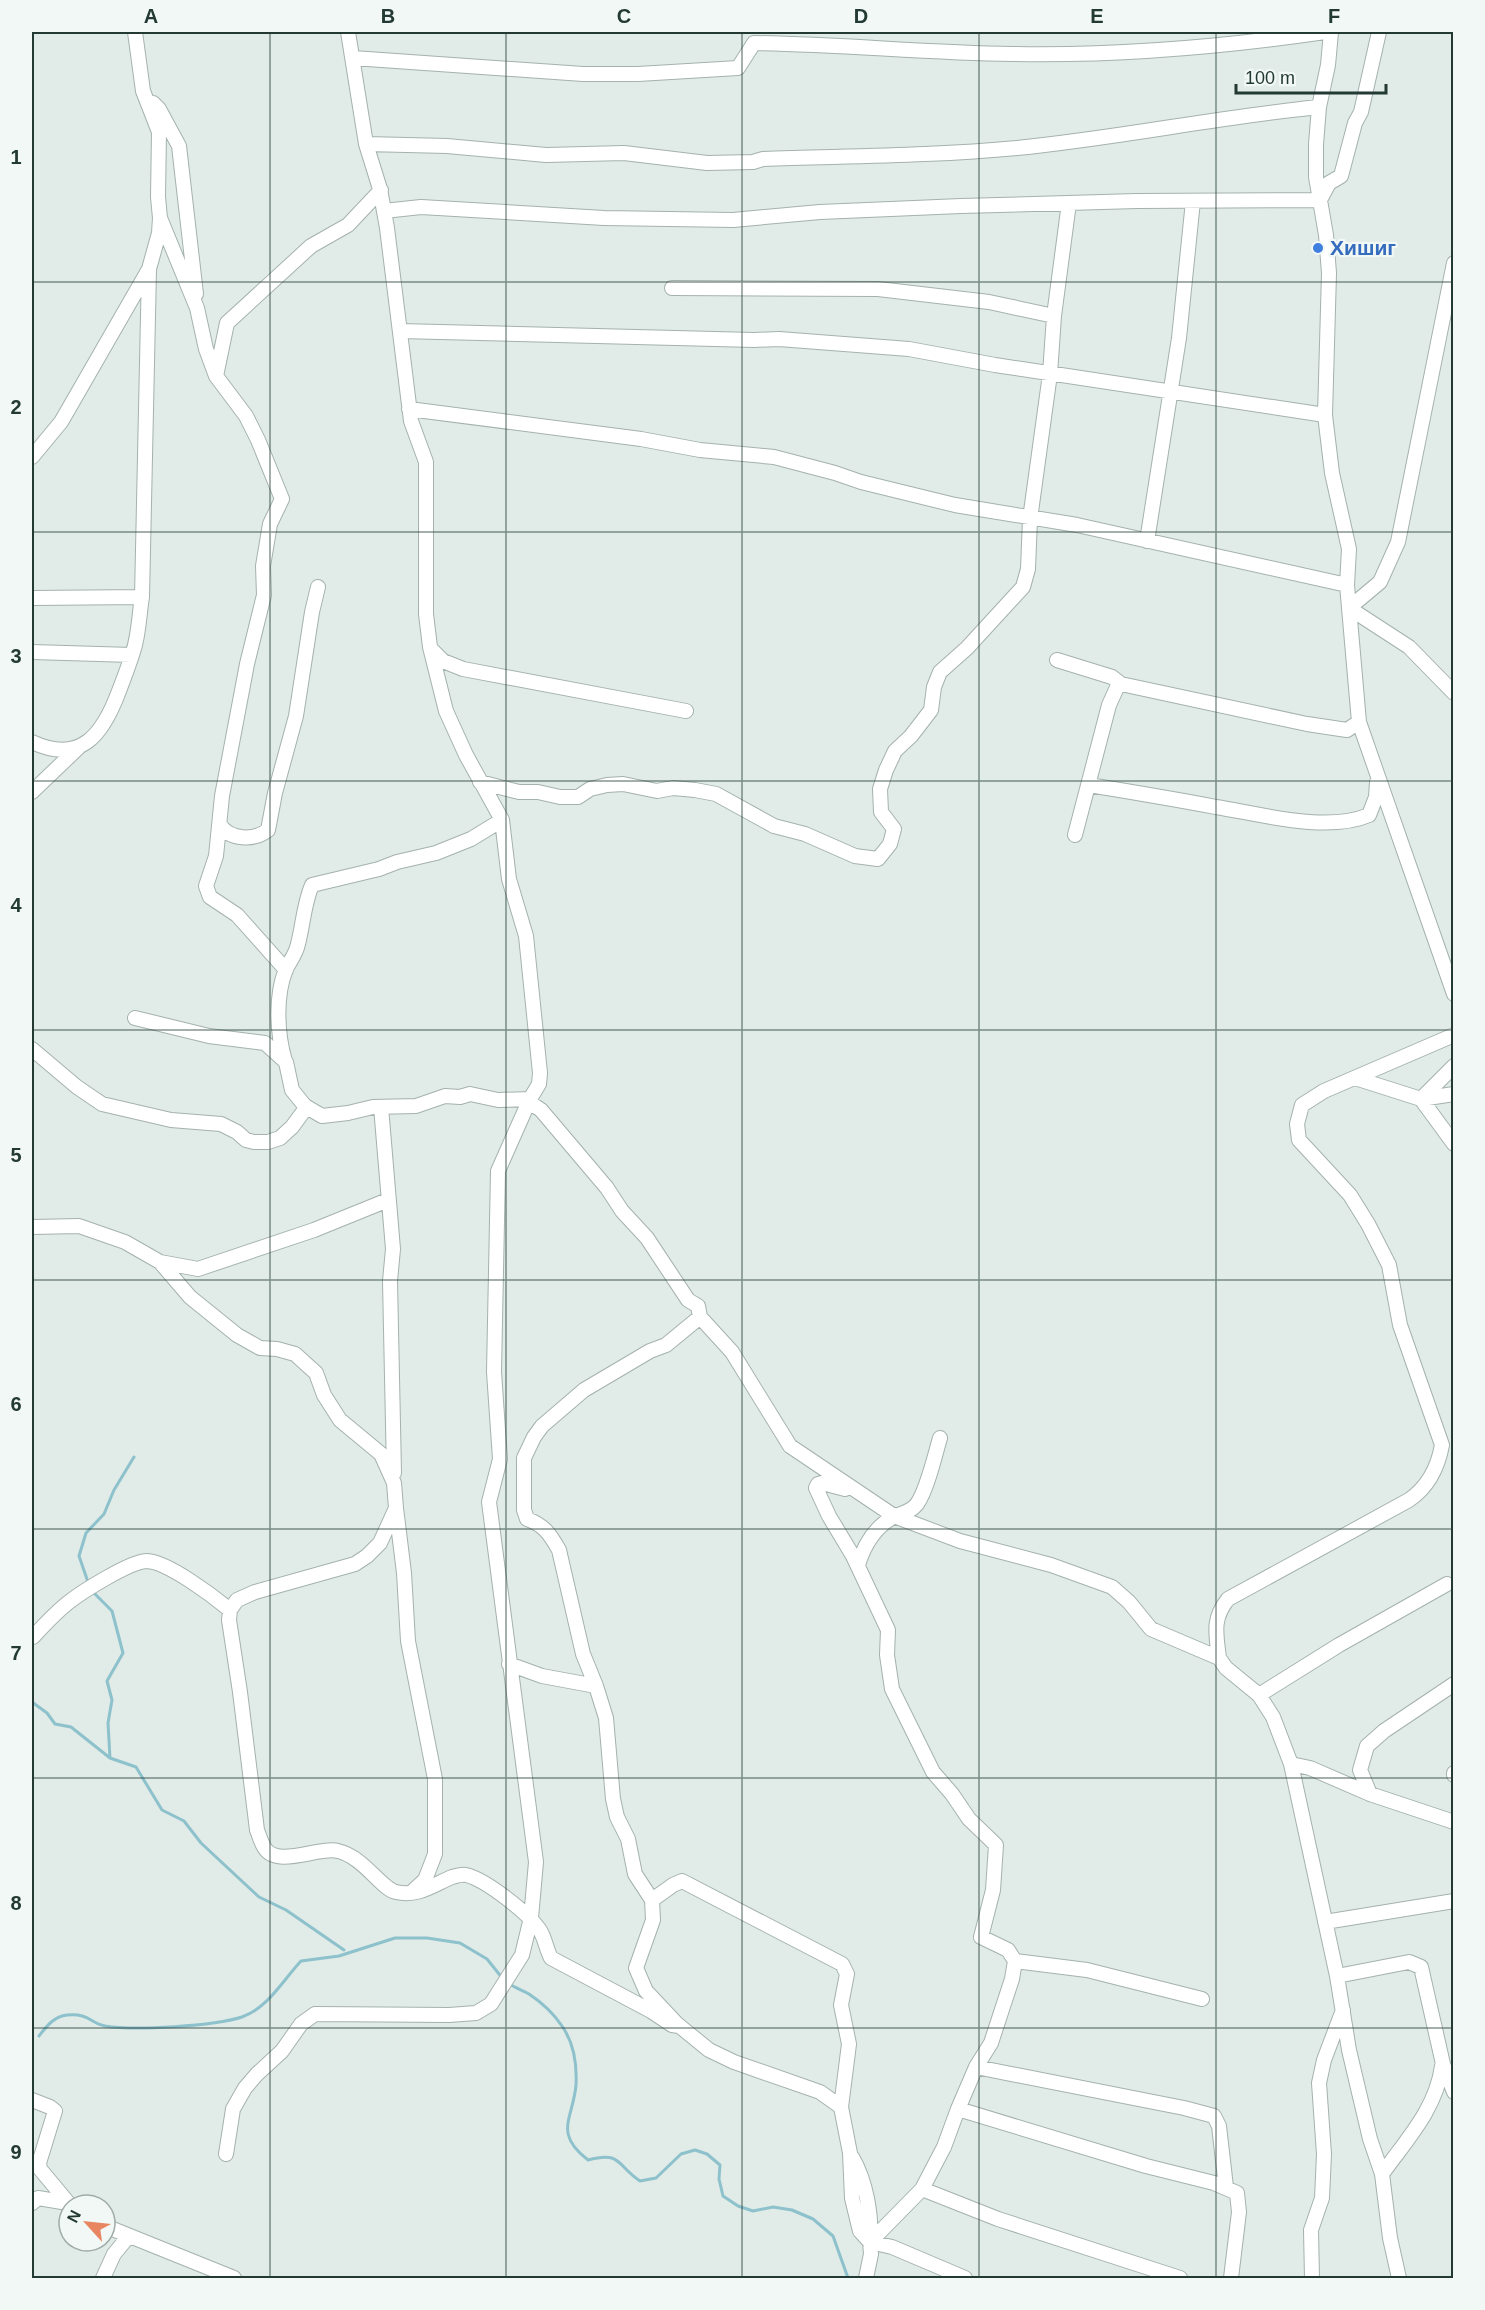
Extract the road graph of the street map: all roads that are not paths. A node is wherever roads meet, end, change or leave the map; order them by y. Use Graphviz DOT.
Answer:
graph roads {
  1 [pos="135,32"];
  2 [pos="348,32"];
  3 [pos="1324,32"];
  4 [pos="1331,32"];
  5 [pos="1378,32"];
  6 [pos="353,58"];
  7 [pos="143,91"];
  8 [pos="1319,107"];
  9 [pos="366,144"];
  10 [pos="381,190"];
  11 [pos="1320,200"];
  12 [pos="1193,201"];
  13 [pos="1069,203"];
  14 [pos="384,211"];
  15 [pos="160,218"];
  16 [pos="1454,263"];
  17 [pos="149,269"];
  18 [pos="672,288"];
  19 [pos="197,308"];
  20 [pos="1054,316"];
  21 [pos="400,331"];
  22 [pos="1050,374"];
  23 [pos="216,376"];
  24 [pos="1169,393"];
  25 [pos="410,409"];
  26 [pos="1325,415"];
  27 [pos="32,457"];
  28 [pos="1030,519"];
  29 [pos="1147,541"];
  30 [pos="1347,585"];
  31 [pos="318,587"];
  32 [pos="142,597"];
  33 [pos="32,598"];
  34 [pos="1349,608"];
  35 [pos="430,647"];
  36 [pos="32,652"];
  37 [pos="132,655"];
  38 [pos="1057,660"];
  39 [pos="1119,683"];
  40 [pos="1454,693"];
  41 [pos="686,711"];
  42 [pos="1359,722"];
  43 [pos="32,742"];
  44 [pos="79,747"];
  45 [pos="1378,779"];
  46 [pos="480,782"];
  47 [pos="1089,785"];
  48 [pos="32,792"];
  49 [pos="502,820"];
  50 [pos="220,825"];
  51 [pos="1075,836"];
  52 [pos="286,970"];
  53 [pos="1454,994"];
  54 [pos="135,1018"];
  55 [pos="1454,1035"];
  56 [pos="32,1049"];
  57 [pos="286,1062"];
  58 [pos="1454,1066"];
  59 [pos="1355,1078"];
  60 [pos="1454,1094"];
  61 [pos="530,1099"];
  62 [pos="1421,1099"];
  63 [pos="381,1107"];
  64 [pos="306,1108"];
  65 [pos="1454,1144"];
  66 [pos="388,1200"];
  67 [pos="32,1227"];
  68 [pos="160,1262"];
  69 [pos="700,1317"];
  70 [pos="940,1438"];
  71 [pos="394,1483"];
  72 [pos="858,1494"];
  73 [pos="396,1508"];
  74 [pos="894,1516"];
  75 [pos="858,1565"];
  76 [pos="1447,1584"];
  77 [pos="230,1610"];
  78 [pos="33,1637"];
  79 [pos="1219,1658"];
  80 [pos="509,1664"];
  81 [pos="1454,1684"];
  82 [pos="596,1686"];
  83 [pos="1259,1695"];
  84 [pos="1291,1764"];
  85 [pos="1370,1794"];
  86 [pos="1454,1822"];
  87 [pos="410,1894"];
  88 [pos="652,1900"];
  89 [pos="1454,1901"];
  90 [pos="531,1918"];
  91 [pos="1325,1922"];
  92 [pos="1015,1961"];
  93 [pos="1337,1976"];
  94 [pos="1202,1999"];
  95 [pos="1343,2008"];
  96 [pos="679,2026"];
  97 [pos="1443,2064"];
  98 [pos="976,2067"];
  99 [pos="1454,2092"];
  100 [pos="32,2100"];
  101 [pos="841,2107"];
  102 [pos="958,2109"];
  103 [pos="226,2154"];
  104 [pos="1382,2174"];
  105 [pos="1226,2187"];
  106 [pos="922,2189"];
  107 [pos="60,2193"];
  108 [pos="57,2202"];
  109 [pos="32,2203"];
  110 [pos="117,2232"];
  111 [pos="128,2237"];
  112 [pos="870,2242"];
  113 [pos="226,2277"];
  114 [pos="104,2278"];
  115 [pos="866,2278"];
  116 [pos="965,2278"];
  117 [pos="1180,2278"];
  118 [pos="1231,2278"];
  119 [pos="1312,2278"];
  120 [pos="1399,2278"];
  1 -- 7 [label="street"];
  2 -- 6 [label="street"];
  3 -- 6 [label="street"];
  4 -- 8 [label="street"];
  5 -- 11 [label="street"];
  6 -- 9 [label="street"];
  7 -- 15 [label="street"];
  7 -- 19 [label="street"];
  8 -- 9 [label="street"];
  8 -- 11 [label="street"];
  9 -- 10 [label="street"];
  10 -- 14 [label="street"];
  10 -- 23 [label="street"];
  11 -- 12 [label="street"];
  11 -- 26 [label="street"];
  12 -- 13 [label="street"];
  12 -- 24 [label="street"];
  13 -- 14 [label="street"];
  13 -- 20 [label="street"];
  14 -- 21 [label="street"];
  15 -- 17 [label="street"];
  15 -- 19 [label="street"];
  16 -- 34 [label="street"];
  17 -- 27 [label="street"];
  17 -- 32 [label="street"];
  18 -- 20 [label="street"];
  19 -- 23 [label="street"];
  20 -- 22 [label="street"];
  21 -- 22 [label="street"];
  21 -- 25 [label="street"];
  22 -- 24 [label="street"];
  22 -- 28 [label="street"];
  23 -- 50 [label="street"];
  24 -- 26 [label="street"];
  24 -- 29 [label="street"];
  25 -- 28 [label="street"];
  25 -- 35 [label="street"];
  26 -- 30 [label="street"];
  28 -- 29 [label="street"];
  28 -- 46 [label="street"];
  29 -- 30 [label="street"];
  30 -- 34 [label="street"];
  31 -- 50 [label="street"];
  32 -- 33 [label="street"];
  32 -- 37 [label="street"];
  34 -- 40 [label="street"];
  34 -- 42 [label="street"];
  35 -- 41 [label="street"];
  35 -- 46 [label="street"];
  36 -- 37 [label="street"];
  37 -- 44 [label="street"];
  38 -- 39 [label="street"];
  39 -- 42 [label="street"];
  39 -- 47 [label="street"];
  42 -- 45 [label="street"];
  43 -- 44 [label="street"];
  44 -- 48 [label="street"];
  45 -- 47 [label="street"];
  45 -- 53 [label="street"];
  46 -- 49 [label="street"];
  47 -- 51 [label="street"];
  49 -- 52 [label="street"];
  49 -- 61 [label="street"];
  50 -- 52 [label="street"];
  52 -- 57 [label="street"];
  54 -- 57 [label="street"];
  55 -- 59 [label="street"];
  56 -- 64 [label="street"];
  57 -- 64 [label="street"];
  58 -- 62 [label="street"];
  59 -- 62 [label="street"];
  59 -- 79 [label="street"];
  60 -- 62 [label="street"];
  61 -- 63 [label="street"];
  61 -- 69 [label="street"];
  61 -- 80 [label="street"];
  62 -- 65 [label="street"];
  63 -- 64 [label="street"];
  63 -- 66 [label="street"];
  66 -- 68 [label="street"];
  66 -- 71 [label="street"];
  67 -- 68 [label="street"];
  68 -- 71 [label="street"];
  69 -- 72 [label="street"];
  69 -- 82 [label="street"];
  70 -- 74 [label="street"];
  71 -- 73 [label="street"];
  72 -- 74 [label="street"];
  72 -- 75 [label="street"];
  73 -- 77 [label="street"];
  73 -- 87 [label="street"];
  74 -- 75 [label="street"];
  74 -- 79 [label="street"];
  75 -- 92 [label="street"];
  76 -- 83 [label="street"];
  77 -- 78 [label="street"];
  77 -- 87 [label="street"];
  79 -- 83 [label="street"];
  80 -- 82 [label="street"];
  80 -- 90 [label="street"];
  81 -- 85 [label="street"];
  82 -- 88 [label="street"];
  83 -- 84 [label="street"];
  84 -- 85 [label="street"];
  84 -- 91 [label="street"];
  85 -- 86 [label="street"];
  87 -- 90 [label="street"];
  88 -- 96 [label="street"];
  88 -- 101 [label="street"];
  89 -- 91 [label="street"];
  90 -- 96 [label="street"];
  90 -- 103 [label="street"];
  91 -- 93 [label="street"];
  92 -- 94 [label="street"];
  92 -- 98 [label="street"];
  93 -- 95 [label="street"];
  93 -- 97 [label="street"];
  95 -- 104 [label="street"];
  95 -- 119 [label="street"];
  96 -- 101 [label="street"];
  97 -- 99 [label="street"];
  97 -- 104 [label="street"];
  98 -- 102 [label="street"];
  98 -- 105 [label="street"];
  100 -- 107 [label="street"];
  101 -- 112 [label="street"];
  102 -- 105 [label="street"];
  102 -- 106 [label="street"];
  104 -- 120 [label="street"];
  105 -- 118 [label="street"];
  106 -- 112 [label="street"];
  106 -- 117 [label="street"];
  108 -- 109 [label="street"];
  110 -- 111 [label="street"];
  111 -- 113 [label="street"];
  111 -- 114 [label="street"];
  112 -- 115 [label="street"];
  112 -- 116 [label="street"];
}
